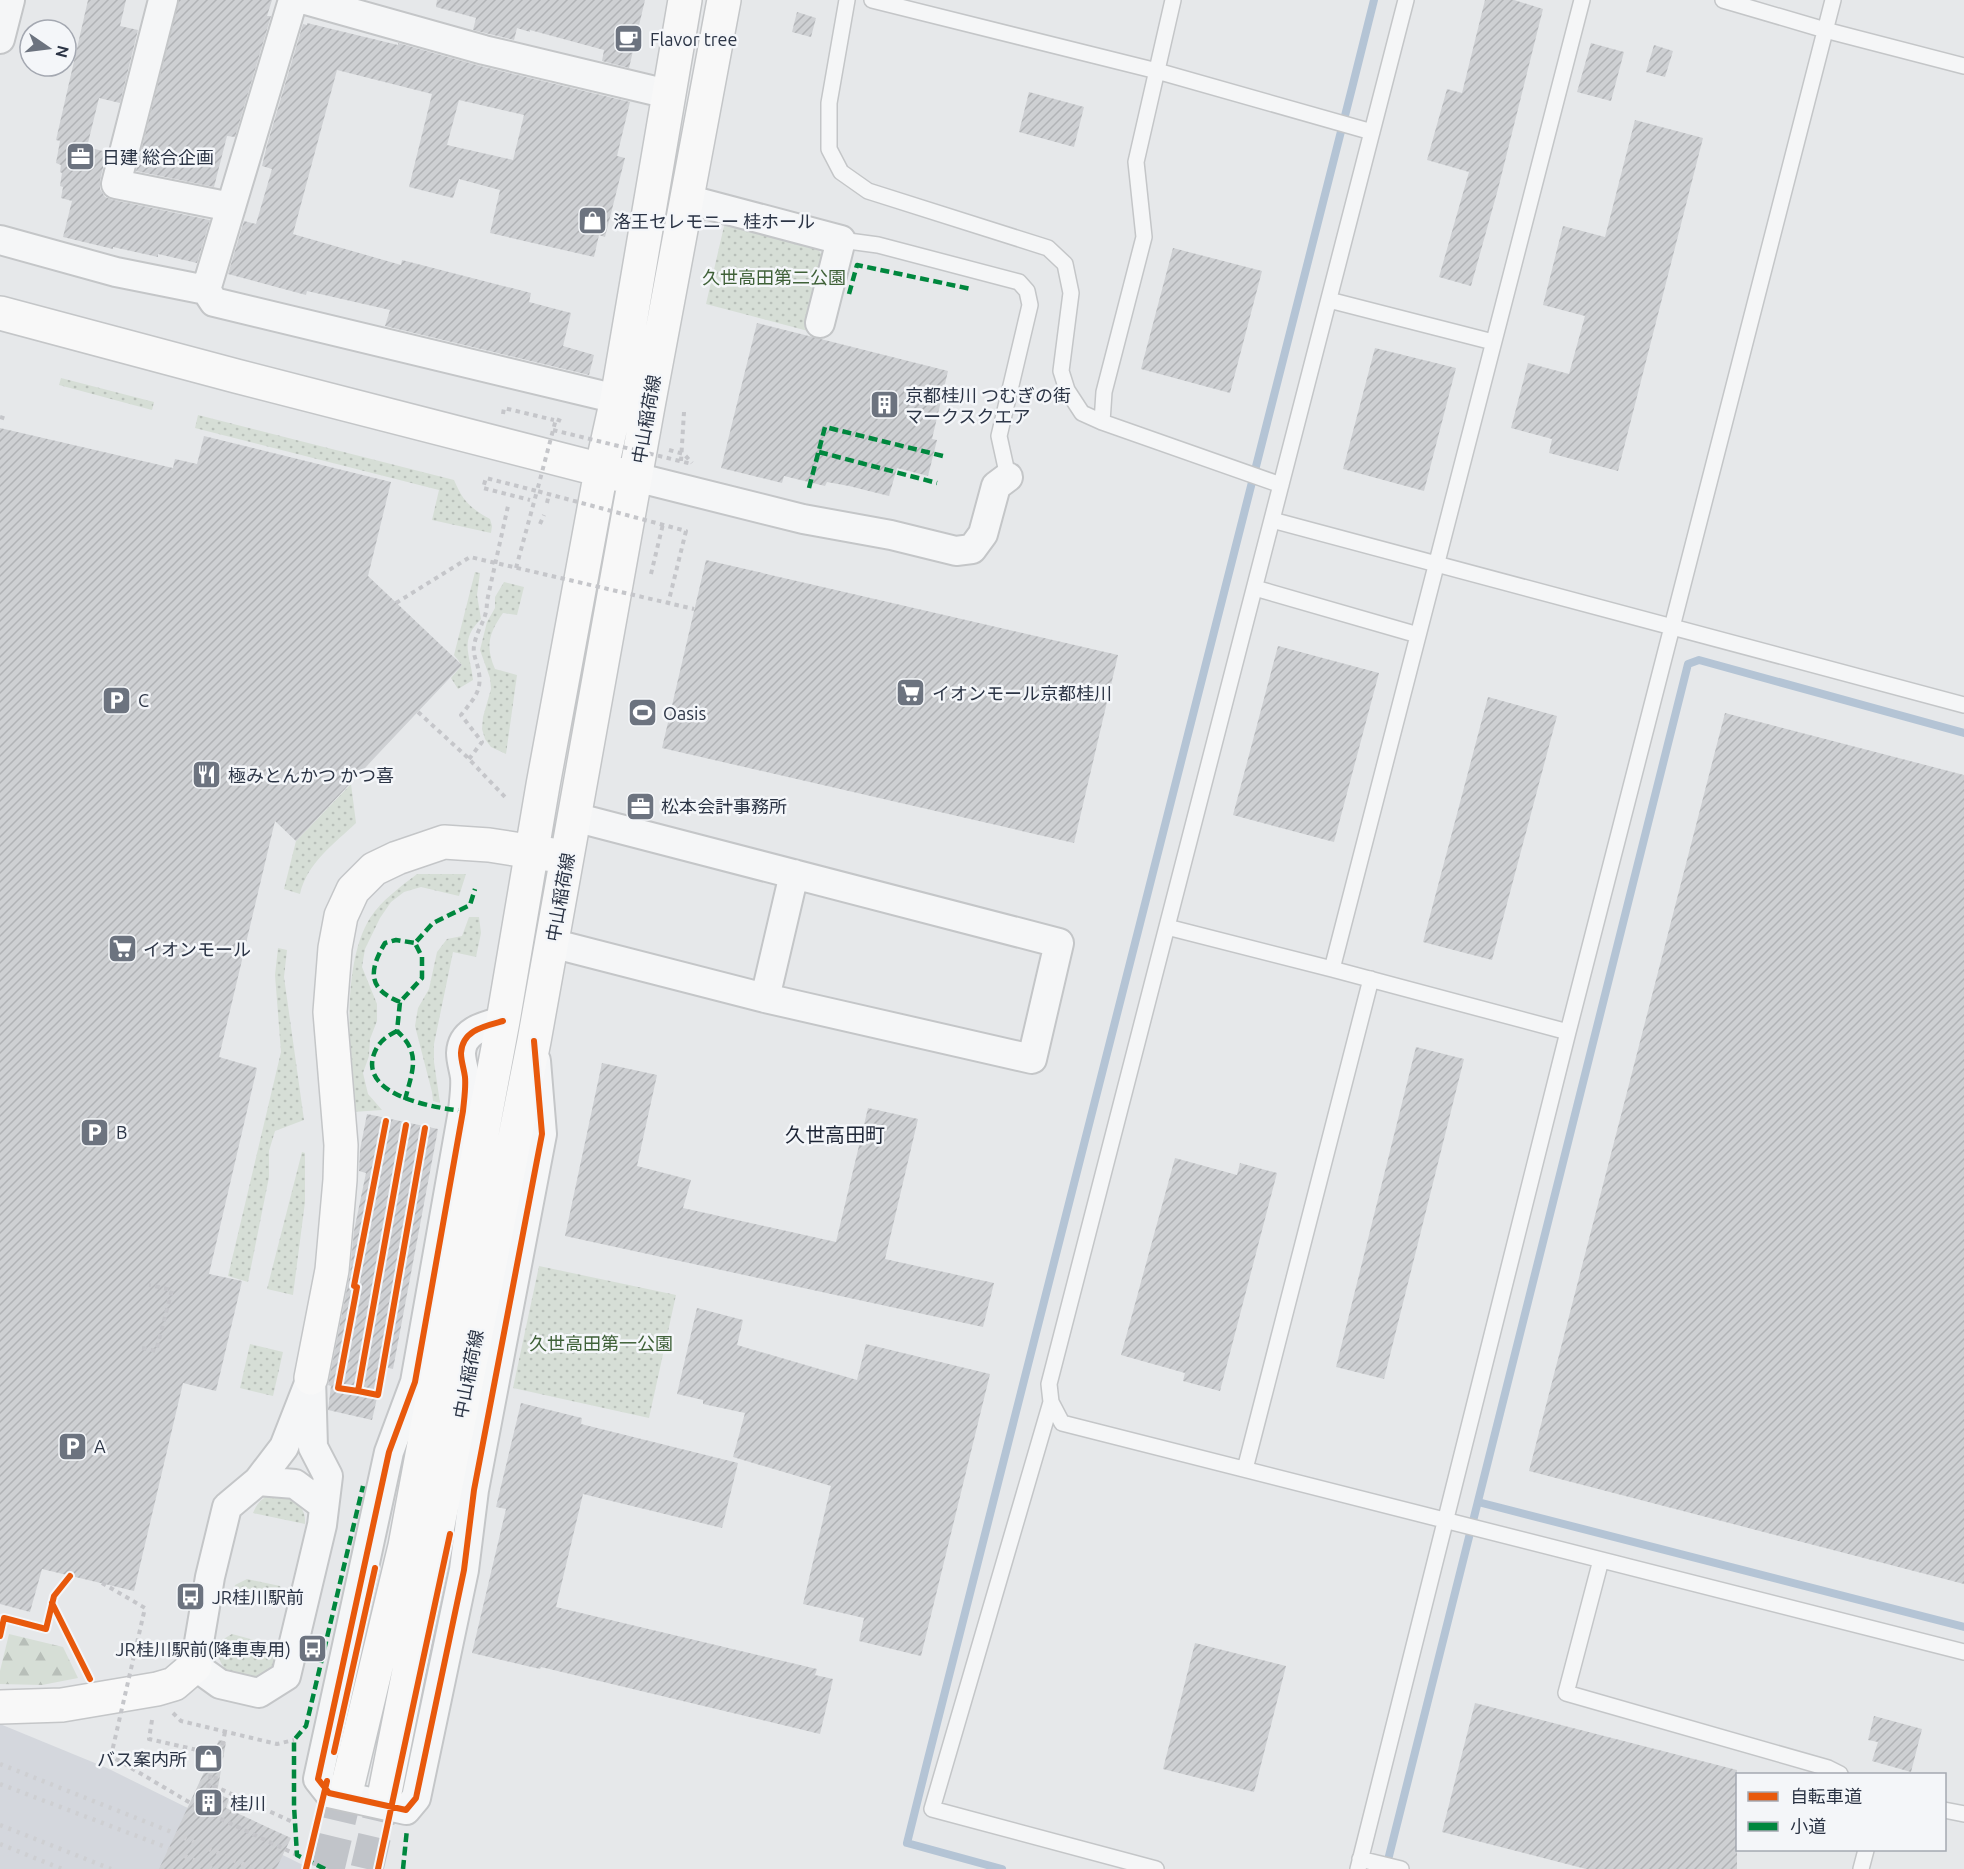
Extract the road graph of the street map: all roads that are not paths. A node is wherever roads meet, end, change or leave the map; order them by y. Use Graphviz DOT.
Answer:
graph roads {
  1 [pos="10,0"];
  2 [pos="164,0"];
  3 [pos="293,0"];
  4 [pos="306,0"];
  5 [pos="685,0"];
  6 [pos="724,0"];
  7 [pos="847,0"];
  8 [pos="872,0"];
  9 [pos="1173,0"];
  10 [pos="1407,0"];
  11 [pos="1582,0"];
  12 [pos="1724,0"];
  13 [pos="1833,0"];
  14 [pos="1825,30"];
  15 [pos="0,39"];
  16 [pos="1964,66"];
  17 [pos="1157,71"];
  18 [pos="668,94"];
  19 [pos="1372,132"];
  20 [pos="686,199"];
  21 [pos="231,207"];
  22 [pos="0,240"];
  23 [pos="841,240"];
  24 [pos="206,290"];
  25 [pos="1329,300"];
  26 [pos="0,313"];
  27 [pos="820,323"];
  28 [pos="1493,342"];
  29 [pos="616,399"];
  30 [pos="1102,422"];
  31 [pos="601,471"];
  32 [pos="635,477"];
  33 [pos="1008,477"];
  34 [pos="1281,485"];
  35 [pos="1272,520"];
  36 [pos="1436,565"];
  37 [pos="1255,588"];
  38 [pos="1672,628"];
  39 [pos="1418,635"];
  40 [pos="1964,705"];
  41 [pos="574,817"];
  42 [pos="531,852"];
  43 [pos="567,857"];
  44 [pos="794,874"];
  45 [pos="1167,927"];
  46 [pos="551,943"];
  47 [pos="1332,969"];
  48 [pos="1371,979"];
  49 [pos="765,998"];
  50 [pos="503,1021"];
  51 [pos="1568,1032"];
  52 [pos="534,1041"];
  53 [pos="310,1378"];
  54 [pos="1051,1402"];
  55 [pos="1245,1469"];
  56 [pos="258,1481"];
  57 [pos="323,1505"];
  58 [pos="1446,1520"];
  59 [pos="1601,1560"];
  60 [pos="1964,1652"];
  61 [pos="195,1666"];
  62 [pos="0,1707"];
  63 [pos="1838,1773"];
  64 [pos="348,1784"];
  65 [pos="385,1792"];
  66 [pos="1946,1810"];
  67 [pos="1964,1814"];
  68 [pos="1866,1851"];
  69 [pos="1359,1864"];
  70 [pos="1156,1869"];
  71 [pos="1401,1869"];
  72 [pos="1861,1869"];
  1 -- 15 [label="street"];
  2 -- 21 [label="street"];
  3 -- 21 [label="street"];
  4 -- 18 [label="street"];
  5 -- 18 [label="main road, 中山稲荷線"];
  6 -- 20 [label="main road, 中山稲荷線"];
  7 -- 30 [label="lane"];
  8 -- 17 [label="lane"];
  9 -- 17 [label="lane"];
  10 -- 19 [label="lane"];
  11 -- 28 [label="lane"];
  12 -- 14 [label="lane"];
  13 -- 14 [label="lane"];
  14 -- 16 [label="lane"];
  14 -- 38 [label="lane"];
  17 -- 19 [label="lane"];
  17 -- 30 [label="lane"];
  18 -- 29 [label="main road, 中山稲荷線"];
  19 -- 25 [label="lane"];
  20 -- 23 [label="street"];
  20 -- 32 [label="main road, 中山稲荷線"];
  21 -- 24 [label="street"];
  22 -- 24 [label="street"];
  23 -- 27 [label="street"];
  23 -- 33 [label="lane"];
  24 -- 29 [label="street"];
  25 -- 28 [label="lane"];
  25 -- 34 [label="lane"];
  26 -- 31 [label="main road"];
  28 -- 36 [label="lane"];
  29 -- 31 [label="main road, 中山稲荷線"];
  30 -- 34 [label="lane"];
  31 -- 32 [label="main road"];
  31 -- 42 [label="main road, 中山稲荷線"];
  32 -- 33 [label="street"];
  32 -- 41 [label="main road, 中山稲荷線"];
  34 -- 35 [label="lane"];
  35 -- 36 [label="lane"];
  35 -- 37 [label="lane"];
  36 -- 38 [label="lane"];
  36 -- 39 [label="lane"];
  37 -- 39 [label="lane"];
  37 -- 45 [label="lane"];
  38 -- 40 [label="lane"];
  38 -- 51 [label="lane"];
  39 -- 47 [label="lane"];
  41 -- 43 [label="main road, 中山稲荷線"];
  41 -- 44 [label="street"];
  42 -- 43 [label="main road"];
  42 -- 50 [label="main road, 中山稲荷線"];
  42 -- 53 [label="main road"];
  43 -- 46 [label="main road, 中山稲荷線"];
  44 -- 49 [label="street"];
  44 -- 49 [label="street"];
  45 -- 47 [label="lane"];
  45 -- 54 [label="lane"];
  46 -- 49 [label="street"];
  46 -- 52 [label="main road, 中山稲荷線"];
  47 -- 48 [label="lane"];
  48 -- 51 [label="lane"];
  48 -- 55 [label="lane"];
  50 -- 52 [label="street"];
  50 -- 64 [label="main road, 中山稲荷線"];
  51 -- 58 [label="lane"];
  52 -- 65 [label="main road, 中山稲荷線"];
  53 -- 56 [label="street"];
  53 -- 57 [label="street"];
  54 -- 55 [label="lane"];
  54 -- 70 [label="lane"];
  55 -- 58 [label="lane"];
  56 -- 57 [label="street"];
  56 -- 61 [label="street"];
  57 -- 61 [label="street"];
  58 -- 59 [label="lane"];
  58 -- 69 [label="lane"];
  59 -- 60 [label="lane"];
  59 -- 63 [label="lane"];
  61 -- 62 [label="main road"];
  66 -- 67 [label="lane"];
  68 -- 72 [label="lane"];
  69 -- 71 [label="lane"];
}
